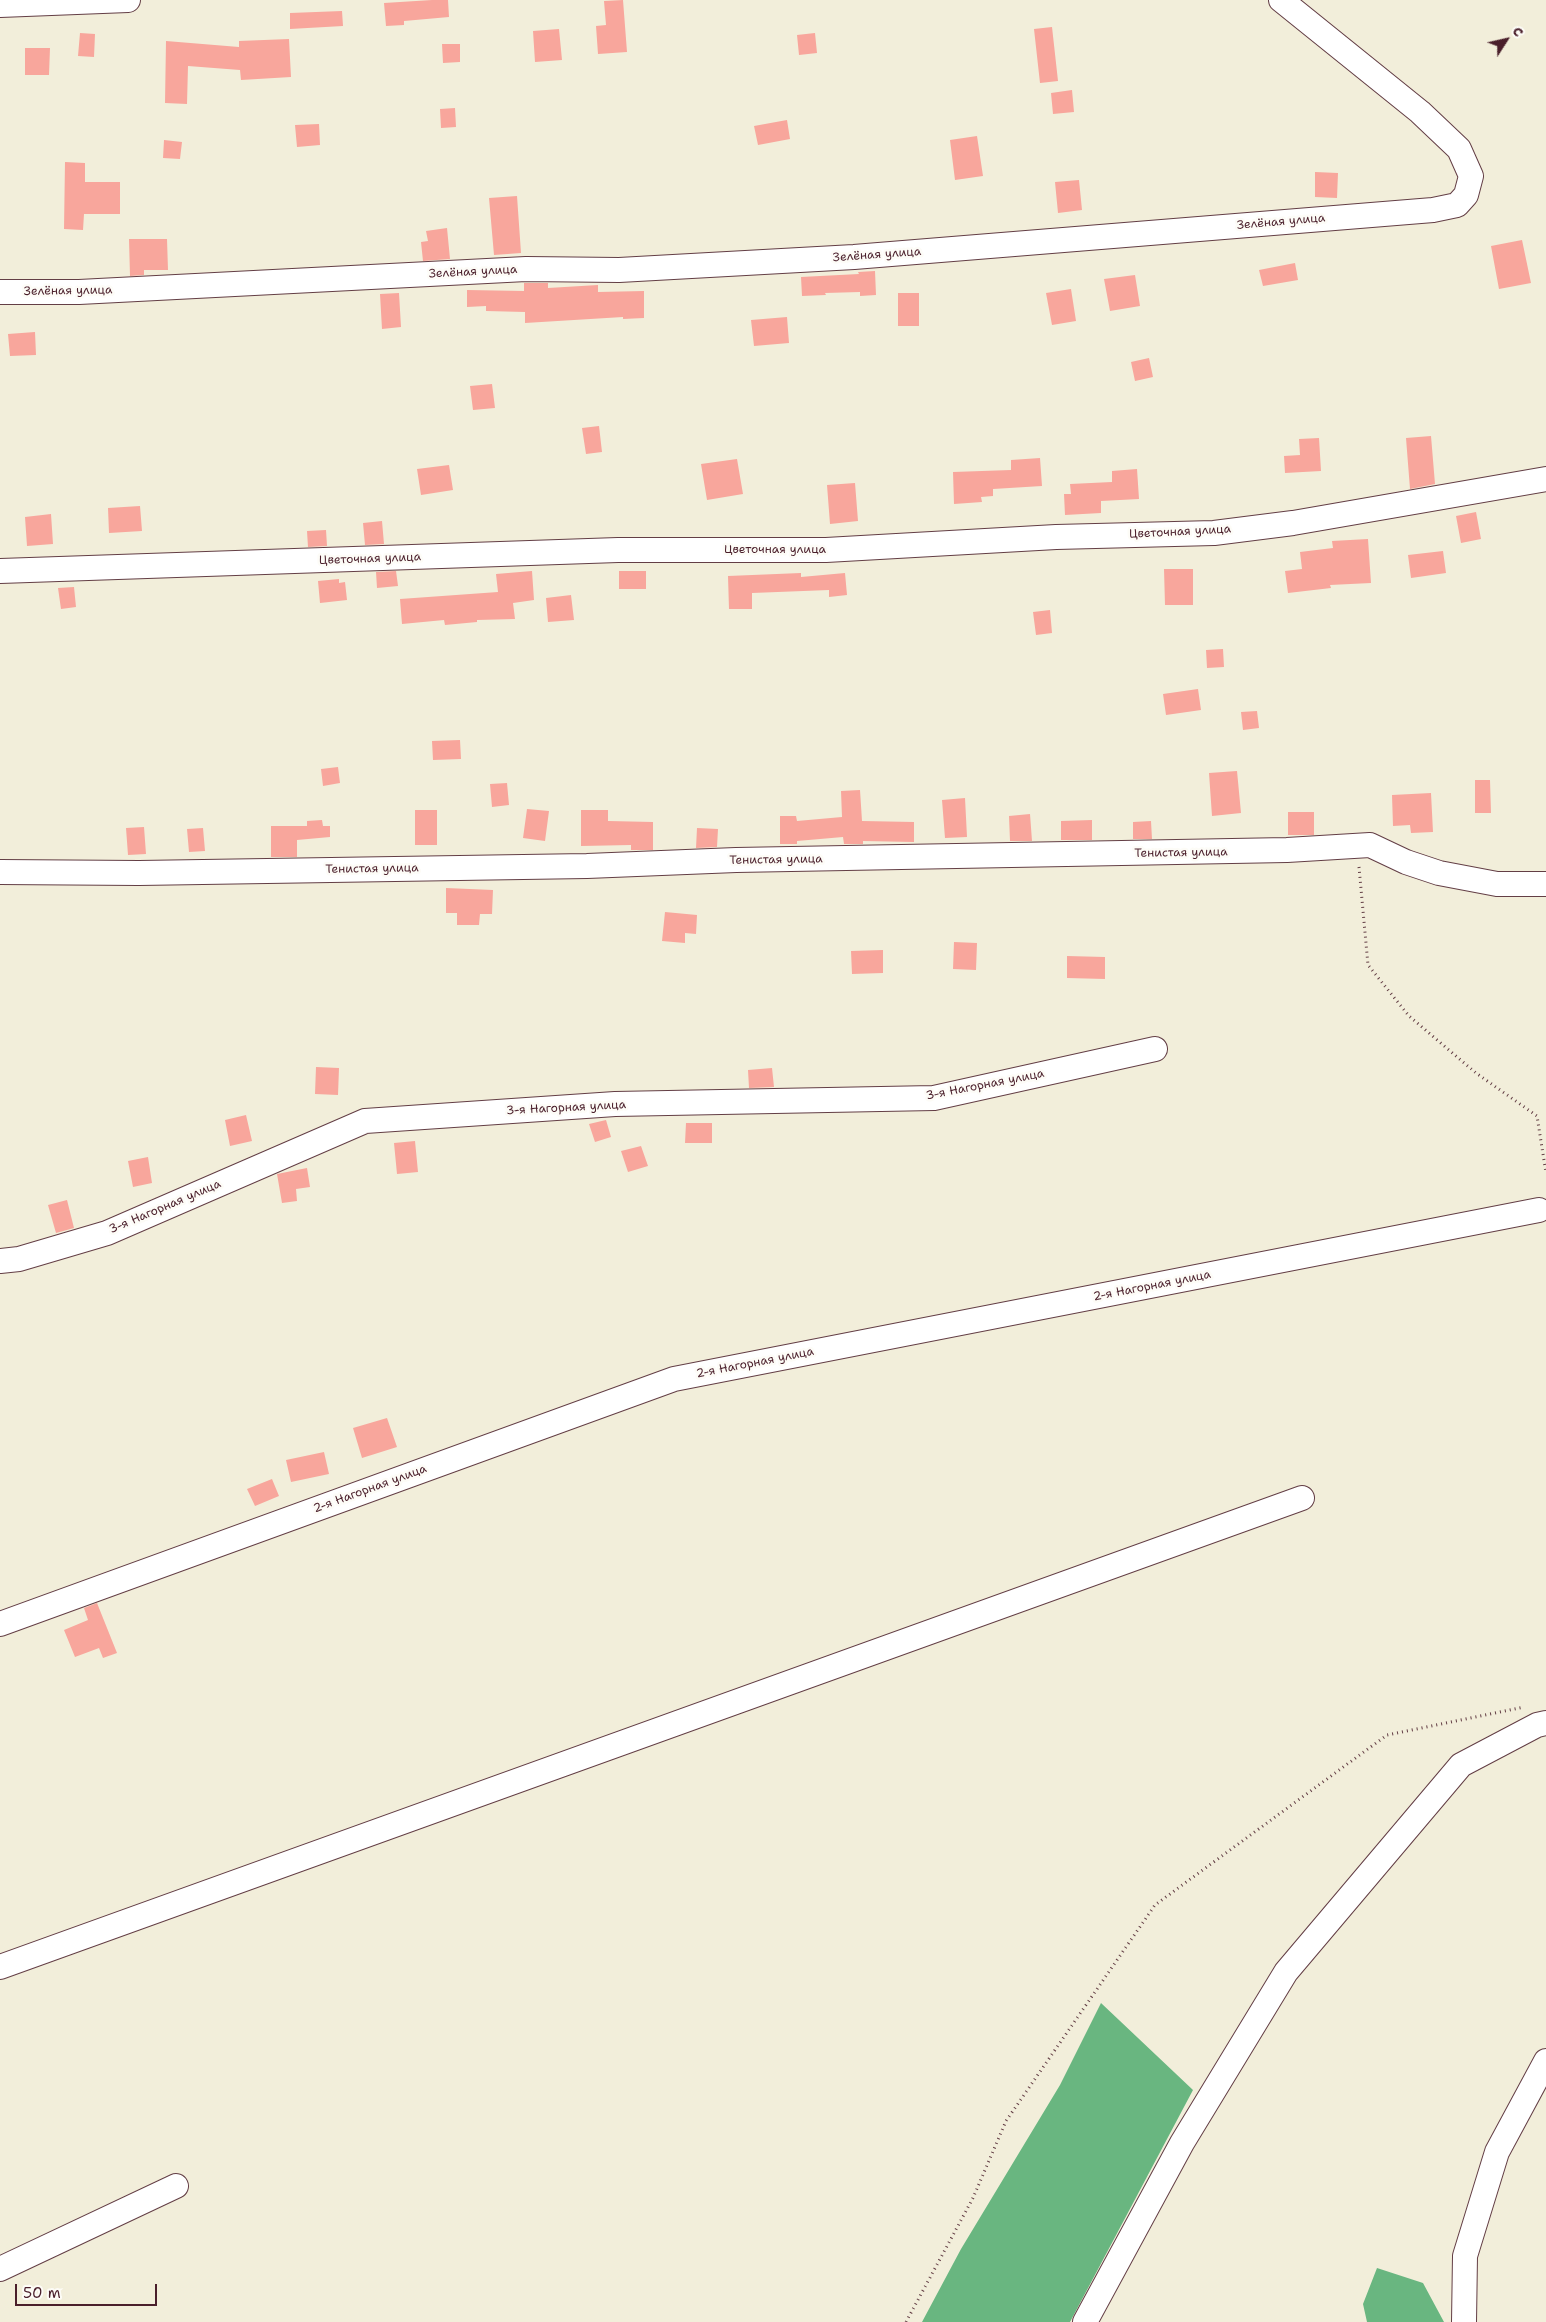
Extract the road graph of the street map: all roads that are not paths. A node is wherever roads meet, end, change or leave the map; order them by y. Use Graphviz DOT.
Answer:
graph roads {
  1 [pos="128,0"];
  2 [pos="1280,0"];
  3 [pos="0,5"];
  4 [pos="0,292"];
  5 [pos="1546,479"];
  6 [pos="0,571"];
  7 [pos="0,872"];
  8 [pos="1546,884"];
  9 [pos="1155,1049"];
  10 [pos="1539,1210"];
  11 [pos="0,1261"];
  12 [pos="1302,1498"];
  13 [pos="0,1624"];
  14 [pos="1546,1723"];
  15 [pos="0,1967"];
  16 [pos="1546,2061"];
  17 [pos="176,2186"];
  18 [pos="0,2269"];
  19 [pos="1085,2322"];
  20 [pos="1464,2322"];
  1 -- 3 [label="street"];
  2 -- 4 [label="street, Зелёная улица"];
  5 -- 6 [label="street, Цветочная улица"];
  7 -- 8 [label="street, Тенистая улица"];
  9 -- 11 [label="street, 3-я Нагорная улица"];
  10 -- 13 [label="street, 2-я Нагорная улица"];
  12 -- 15 [label="street"];
  14 -- 19 [label="street"];
  16 -- 20 [label="street"];
  17 -- 18 [label="street"];
}
